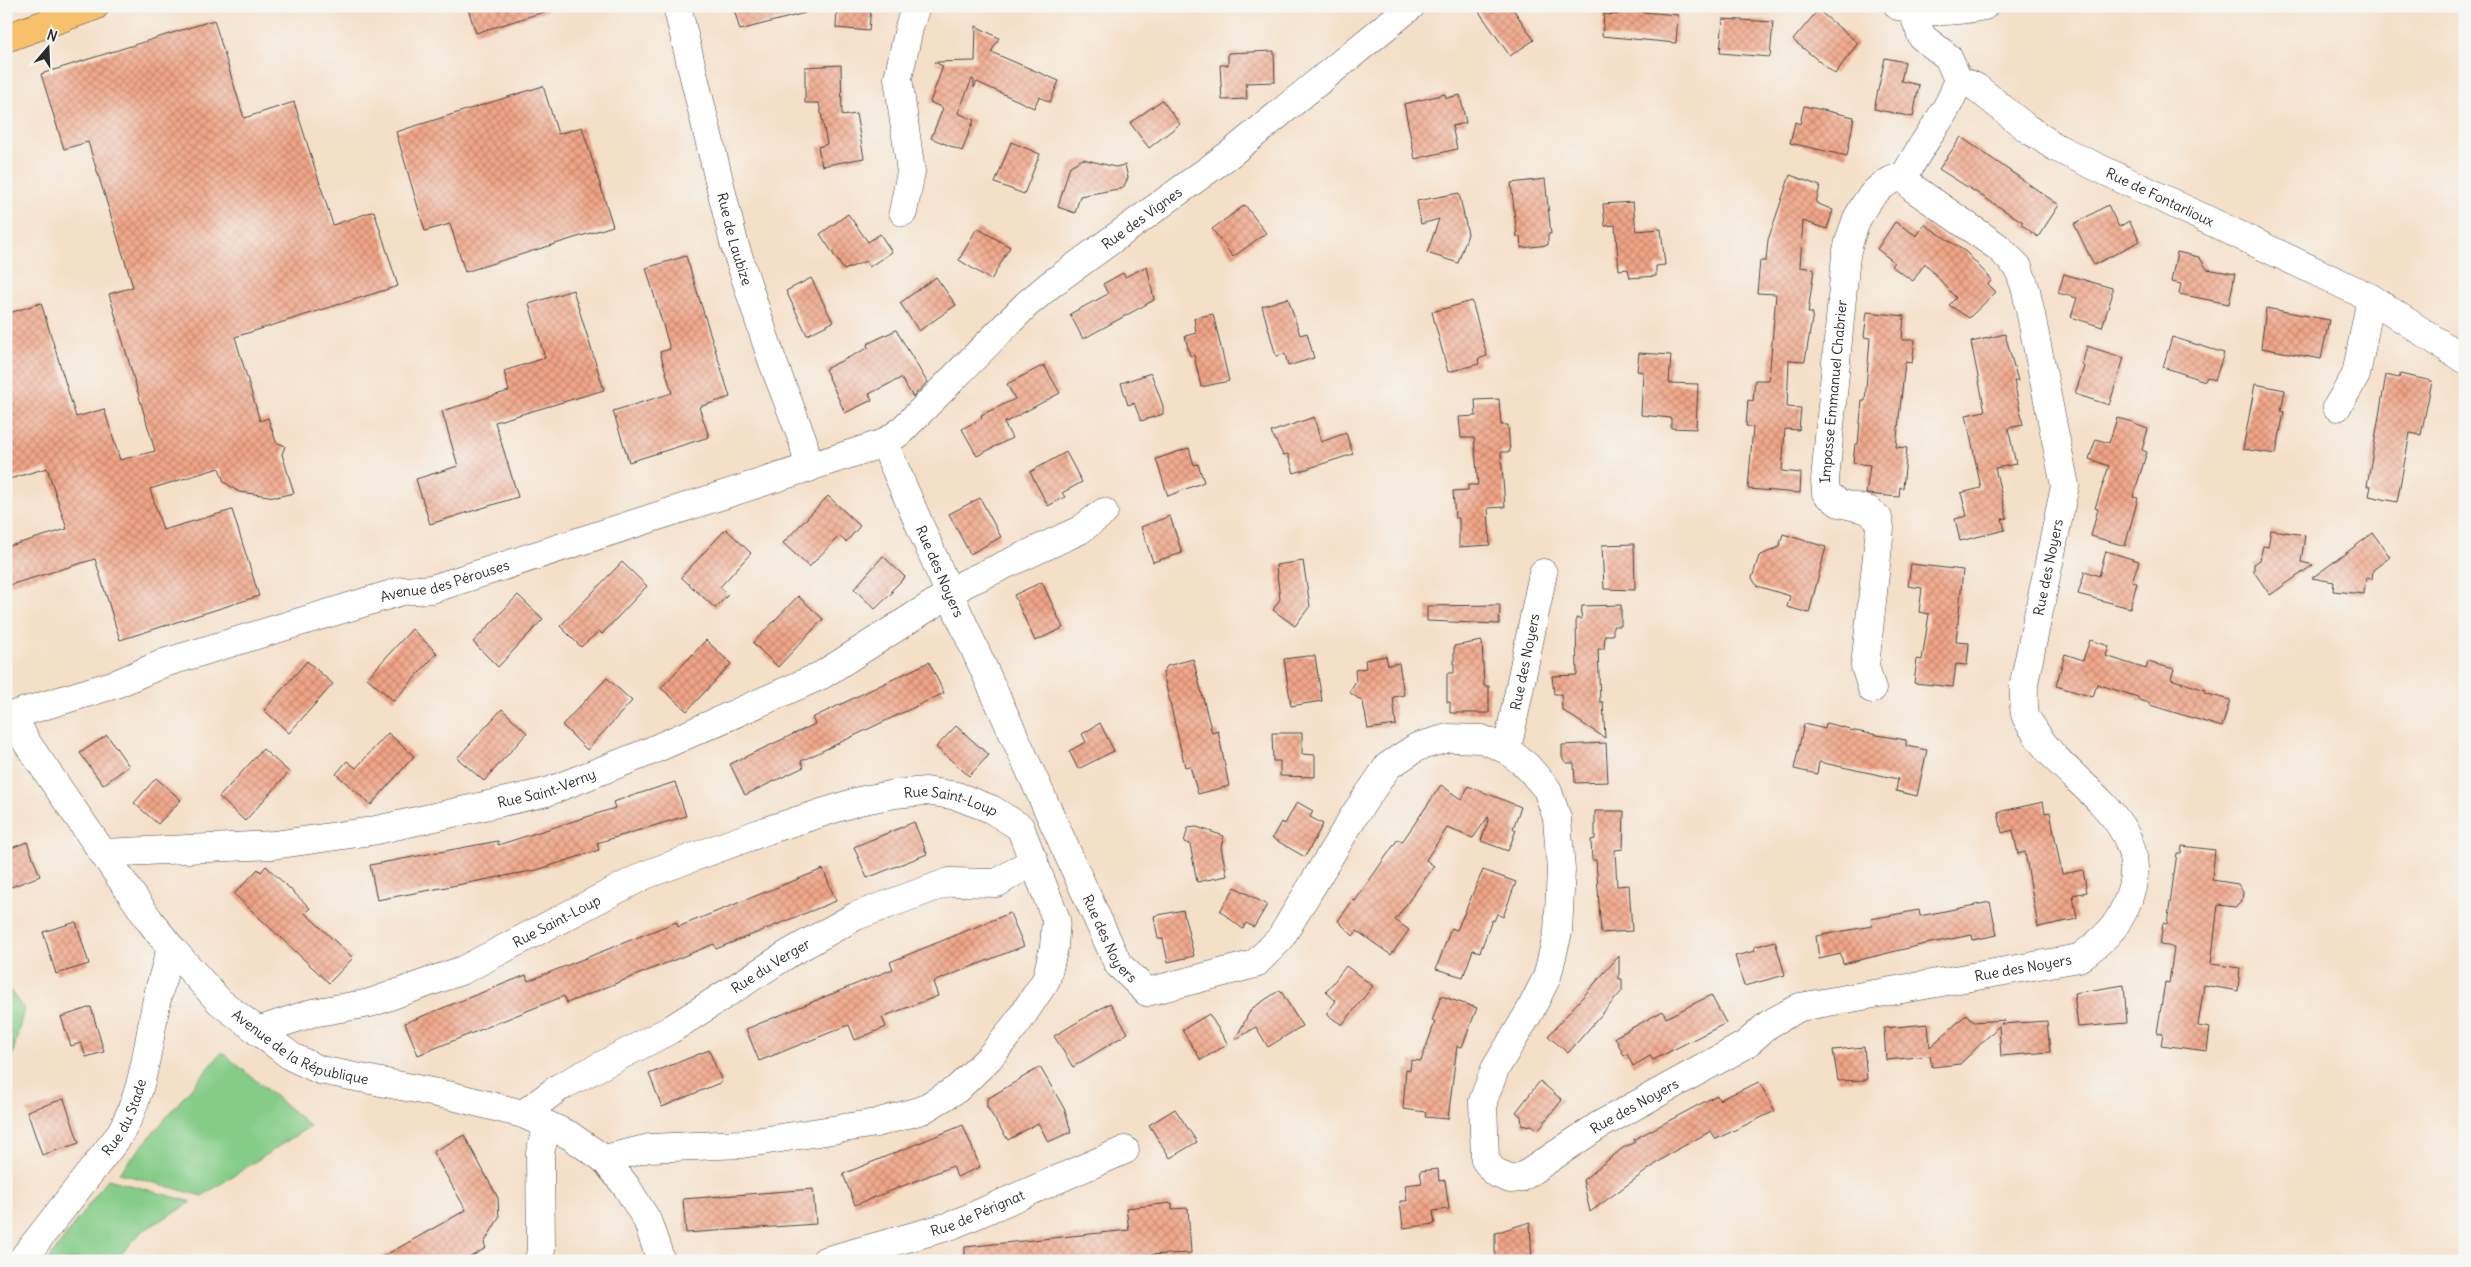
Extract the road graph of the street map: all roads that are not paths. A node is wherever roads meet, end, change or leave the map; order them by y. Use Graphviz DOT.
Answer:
graph roads {
  1 [pos="95,6"];
  2 [pos="677,6"];
  3 [pos="916,6"];
  4 [pos="1411,6"];
  5 [pos="1984,6"];
  6 [pos="1905,8"];
  7 [pos="6,38"];
  8 [pos="1958,80"];
  9 [pos="1905,176"];
  10 [pos="904,212"];
  11 [pos="2371,298"];
  12 [pos="2465,360"];
  13 [pos="2337,407"];
  14 [pos="884,444"];
  15 [pos="809,468"];
  16 [pos="1104,512"];
  17 [pos="1543,573"];
  18 [pos="950,594"];
  19 [pos="1872,689"];
  20 [pos="10,716"];
  21 [pos="1507,750"];
  22 [pos="1050,813"];
  23 [pos="1020,827"];
  24 [pos="103,853"];
  25 [pos="1034,860"];
  26 [pos="170,948"];
  27 [pos="257,1031"];
  28 [pos="523,1114"];
  29 [pos="547,1126"];
  30 [pos="1124,1150"];
  31 [pos="604,1159"];
  32 [pos="21,1261"];
  33 [pos="539,1261"];
  34 [pos="660,1261"];
  35 [pos="825,1261"];
  1 -- 7 [label="main road"];
  2 -- 15 [label="street, Rue de Laubize"];
  3 -- 10 [label="street"];
  4 -- 14 [label="street, Rue des Vignes"];
  5 -- 6 [label="street"];
  6 -- 8 [label="street"];
  8 -- 9 [label="street"];
  8 -- 11 [label="street, Rue de Fontarlioux"];
  9 -- 19 [label="street, Impasse Emmanuel Chabrier"];
  9 -- 21 [label="street, Rue des Noyers"];
  11 -- 12 [label="street, Rue de Fontarlioux"];
  11 -- 13 [label="street"];
  14 -- 15 [label="street, Avenue des Pérouses"];
  14 -- 18 [label="street, Rue des Noyers"];
  15 -- 20 [label="street, Avenue des Pérouses"];
  16 -- 18 [label="street, Rue Saint-Verny"];
  17 -- 21 [label="street, Rue des Noyers"];
  18 -- 22 [label="street, Rue des Noyers"];
  18 -- 24 [label="street, Rue Saint-Verny"];
  20 -- 24 [label="street, Avenue de la République"];
  21 -- 22 [label="street, Rue des Noyers"];
  22 -- 23 [label="street"];
  23 -- 25 [label="street"];
  23 -- 27 [label="street, Rue Saint-Loup"];
  24 -- 26 [label="street, Avenue de la République"];
  25 -- 28 [label="street, Rue du Verger"];
  25 -- 31 [label="street"];
  26 -- 27 [label="street, Avenue de la République"];
  26 -- 32 [label="street, Rue du Stade"];
  27 -- 28 [label="street, Avenue de la République"];
  28 -- 29 [label="street, Avenue de la République"];
  29 -- 31 [label="street, Avenue de la République"];
  29 -- 33 [label="street"];
  30 -- 35 [label="street, Rue de Pérignat"];
  31 -- 34 [label="street, Avenue de la République"];
}
